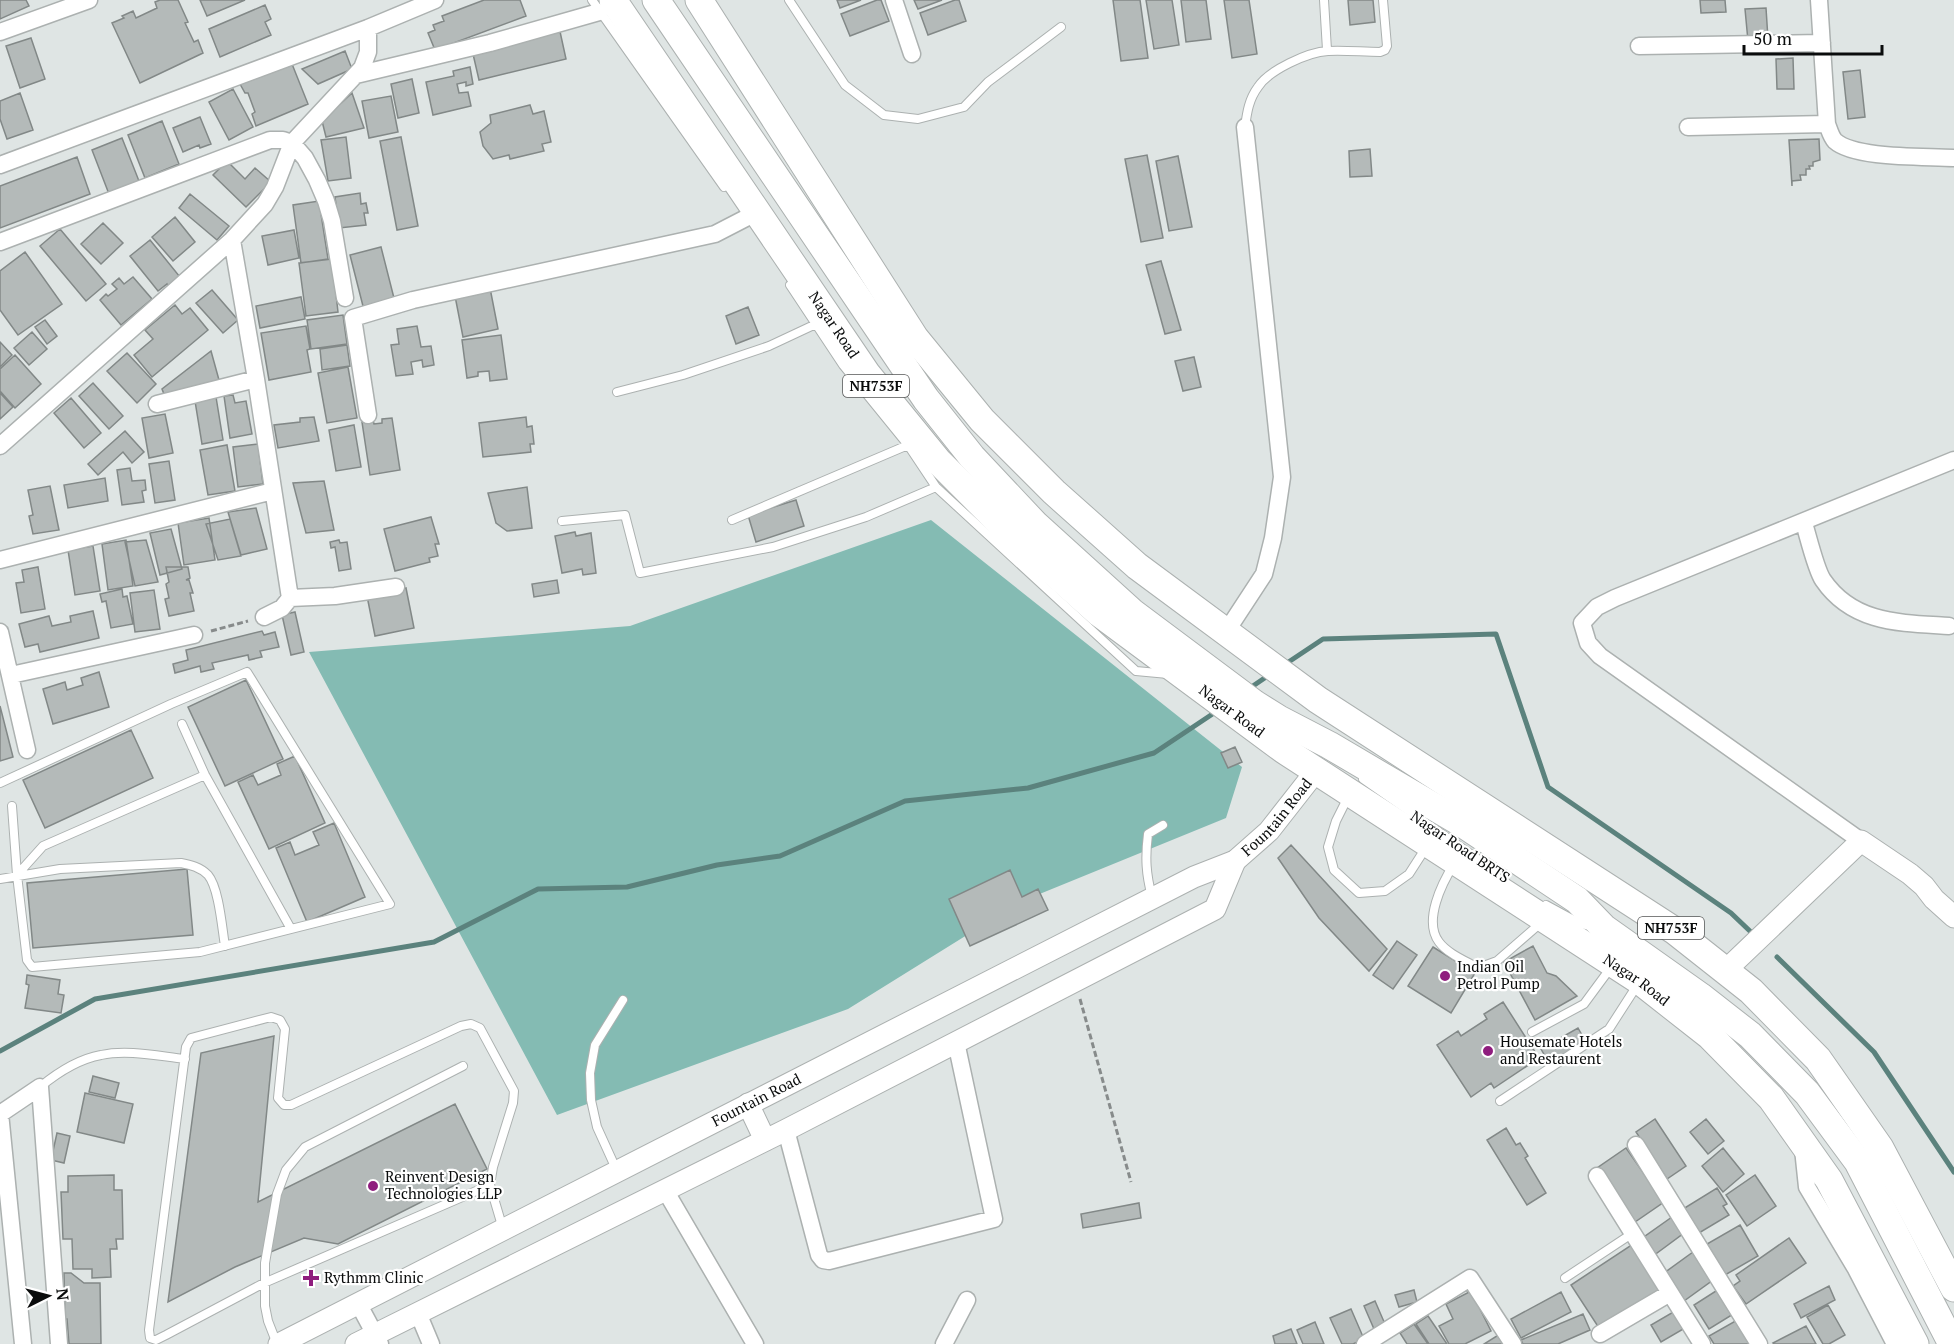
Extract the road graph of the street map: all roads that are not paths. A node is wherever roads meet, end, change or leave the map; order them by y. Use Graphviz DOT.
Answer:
graph roads {
  1 [pos="89,0"];
  2 [pos="656,0"];
  3 [pos="699,0"];
  4 [pos="789,0"];
  5 [pos="894,0"];
  6 [pos="1324,0"];
  7 [pos="1383,0"];
  8 [pos="1819,0"];
  9 [pos="424,2"];
  10 [pos="601,4"];
  11 [pos="1060,27"];
  12 [pos="368,28"];
  13 [pos="0,33"];
  14 [pos="1822,43"];
  15 [pos="1639,46"];
  16 [pos="1327,50"];
  17 [pos="912,54"];
  18 [pos="356,75"];
  19 [pos="1827,124"];
  20 [pos="1245,127"];
  21 [pos="1688,127"];
  22 [pos="292,143"];
  23 [pos="1954,158"];
  24 [pos="0,165"];
  25 [pos="733,199"];
  26 [pos="746,218"];
  27 [pos="232,240"];
  28 [pos="0,243"];
  29 [pos="784,276"];
  30 [pos="345,298"];
  31 [pos="816,324"];
  32 [pos="256,379"];
  33 [pos="617,392"];
  34 [pos="157,404"];
  35 [pos="368,415"];
  36 [pos="908,445"];
  37 [pos="0,446"];
  38 [pos="1954,460"];
  39 [pos="936,487"];
  40 [pos="273,491"];
  41 [pos="732,520"];
  42 [pos="562,521"];
  43 [pos="1804,523"];
  44 [pos="0,560"];
  45 [pos="396,587"];
  46 [pos="290,598"];
  47 [pos="264,616"];
  48 [pos="1948,626"];
  49 [pos="0,632"];
  50 [pos="1226,632"];
  51 [pos="194,635"];
  52 [pos="11,675"];
  53 [pos="1184,676"];
  54 [pos="1234,700"];
  55 [pos="182,724"];
  56 [pos="1329,745"];
  57 [pos="27,750"];
  58 [pos="1396,751"];
  59 [pos="1316,771"];
  60 [pos="205,775"];
  61 [pos="0,783"];
  62 [pos="1350,793"];
  63 [pos="12,806"];
  64 [pos="1162,825"];
  65 [pos="1861,841"];
  66 [pos="1429,843"];
  67 [pos="1235,861"];
  68 [pos="1455,861"];
  69 [pos="1500,874"];
  70 [pos="17,875"];
  71 [pos="0,879"];
  72 [pos="1152,898"];
  73 [pos="1541,909"];
  74 [pos="1954,916"];
  75 [pos="1604,928"];
  76 [pos="291,929"];
  77 [pos="225,946"];
  78 [pos="1614,963"];
  79 [pos="1726,970"];
  80 [pos="1640,981"];
  81 [pos="623,1000"];
  82 [pos="1532,1032"];
  83 [pos="956,1042"];
  84 [pos="185,1059"];
  85 [pos="463,1066"];
  86 [pos="40,1087"];
  87 [pos="1500,1101"];
  88 [pos="748,1104"];
  89 [pos="0,1113"];
  90 [pos="786,1130"];
  91 [pos="765,1140"];
  92 [pos="1802,1142"];
  93 [pos="1636,1145"];
  94 [pos="616,1171"];
  95 [pos="1597,1176"];
  96 [pos="4,1180"];
  97 [pos="490,1185"];
  98 [pos="665,1190"];
  99 [pos="503,1229"];
  100 [pos="1633,1233"];
  101 [pos="1565,1278"];
  102 [pos="264,1283"];
  103 [pos="1954,1288"];
  104 [pos="1670,1293"];
  105 [pos="967,1300"];
  106 [pos="358,1303"];
  107 [pos="418,1313"];
  108 [pos="1600,1334"];
  109 [pos="371,1341"];
  110 [pos="23,1344"];
  111 [pos="59,1344"];
  112 [pos="278,1344"];
  113 [pos="430,1344"];
  114 [pos="755,1344"];
  115 [pos="944,1344"];
  116 [pos="1365,1344"];
  117 [pos="1513,1344"];
  118 [pos="1702,1344"];
  119 [pos="1759,1344"];
  120 [pos="1894,1344"];
  121 [pos="1915,1344"];
  122 [pos="1952,1344"];
  1 -- 13 [label="street"];
  2 -- 54 [label="highway"];
  3 -- 50 [label="highway, NH753F"];
  4 -- 11 [label="lane"];
  5 -- 17 [label="street"];
  6 -- 16 [label="lane"];
  7 -- 16 [label="lane"];
  8 -- 14 [label="street"];
  9 -- 12 [label="street"];
  10 -- 18 [label="street"];
  10 -- 25 [label="lane"];
  10 -- 53 [label="highway, Nagar Road / NH753F"];
  12 -- 18 [label="street"];
  12 -- 24 [label="street"];
  14 -- 15 [label="street"];
  14 -- 19 [label="street"];
  16 -- 20 [label="lane"];
  18 -- 22 [label="street"];
  19 -- 21 [label="street"];
  19 -- 23 [label="street"];
  20 -- 50 [label="street"];
  22 -- 27 [label="street"];
  22 -- 28 [label="street"];
  22 -- 30 [label="street"];
  26 -- 35 [label="street"];
  27 -- 32 [label="street"];
  27 -- 37 [label="street"];
  29 -- 31 [label="lane"];
  31 -- 33 [label="lane"];
  31 -- 36 [label="lane"];
  32 -- 34 [label="street"];
  32 -- 40 [label="street"];
  36 -- 39 [label="lane"];
  36 -- 41 [label="lane"];
  38 -- 43 [label="street"];
  39 -- 42 [label="lane"];
  39 -- 53 [label="lane"];
  40 -- 44 [label="street"];
  40 -- 46 [label="street"];
  43 -- 48 [label="street"];
  43 -- 65 [label="street"];
  45 -- 46 [label="street"];
  46 -- 47 [label="street"];
  49 -- 52 [label="street"];
  50 -- 58 [label="highway, NH753F"];
  51 -- 52 [label="street"];
  52 -- 57 [label="street"];
  53 -- 54 [label="highway, Nagar Road / NH753F"];
  54 -- 56 [label="highway"];
  54 -- 59 [label="highway, Nagar Road / NH753F"];
  55 -- 60 [label="lane"];
  56 -- 58 [label="highway"];
  56 -- 69 [label="lane, Nagar Road BRTS"];
  56 -- 75 [label="highway"];
  58 -- 79 [label="highway, NH753F"];
  59 -- 62 [label="highway, Nagar Road / NH753F"];
  59 -- 67 [label="street, Fountain Road"];
  60 -- 70 [label="lane"];
  60 -- 76 [label="lane"];
  61 -- 76 [label="lane"];
  62 -- 66 [label="highway, Nagar Road / NH753F"];
  62 -- 66 [label="lane"];
  63 -- 70 [label="lane"];
  64 -- 72 [label="lane"];
  65 -- 74 [label="street"];
  65 -- 79 [label="street"];
  66 -- 68 [label="highway, Nagar Road / NH753F"];
  67 -- 72 [label="street, Fountain Road"];
  67 -- 83 [label="street, Fountain Road"];
  68 -- 73 [label="highway, Nagar Road / NH753F"];
  68 -- 73 [label="lane"];
  70 -- 71 [label="lane"];
  70 -- 77 [label="lane"];
  70 -- 77 [label="lane"];
  72 -- 88 [label="street, Fountain Road"];
  73 -- 75 [label="lane"];
  73 -- 78 [label="highway, Nagar Road / NH753F"];
  75 -- 122 [label="highway"];
  76 -- 77 [label="lane"];
  78 -- 80 [label="highway, Nagar Road / NH753F"];
  78 -- 82 [label="lane"];
  79 -- 103 [label="highway, NH753F"];
  80 -- 87 [label="lane"];
  80 -- 92 [label="highway, Nagar Road / NH753F"];
  81 -- 94 [label="lane"];
  83 -- 90 [label="street, Fountain Road"];
  83 -- 90 [label="street"];
  84 -- 86 [label="lane"];
  84 -- 97 [label="lane"];
  84 -- 102 [label="lane"];
  85 -- 102 [label="lane"];
  86 -- 89 [label="street"];
  86 -- 111 [label="street"];
  88 -- 91 [label="street"];
  88 -- 94 [label="street, Fountain Road"];
  89 -- 96 [label="street"];
  90 -- 91 [label="street, Fountain Road"];
  91 -- 98 [label="street, Fountain Road"];
  92 -- 120 [label="street"];
  92 -- 121 [label="highway, Nagar Road / NH753F"];
  93 -- 119 [label="street"];
  94 -- 99 [label="street, Fountain Road"];
  95 -- 100 [label="street"];
  96 -- 110 [label="street"];
  97 -- 99 [label="lane"];
  97 -- 102 [label="lane"];
  98 -- 107 [label="street, Fountain Road"];
  98 -- 114 [label="street"];
  99 -- 106 [label="street, Fountain Road"];
  100 -- 101 [label="lane"];
  100 -- 104 [label="street"];
  102 -- 112 [label="lane"];
  104 -- 108 [label="street"];
  104 -- 118 [label="street"];
  105 -- 115 [label="street"];
  106 -- 109 [label="street"];
  106 -- 112 [label="street, Fountain Road"];
  107 -- 109 [label="street, Fountain Road"];
  107 -- 113 [label="street"];
  116 -- 117 [label="street"];
}
